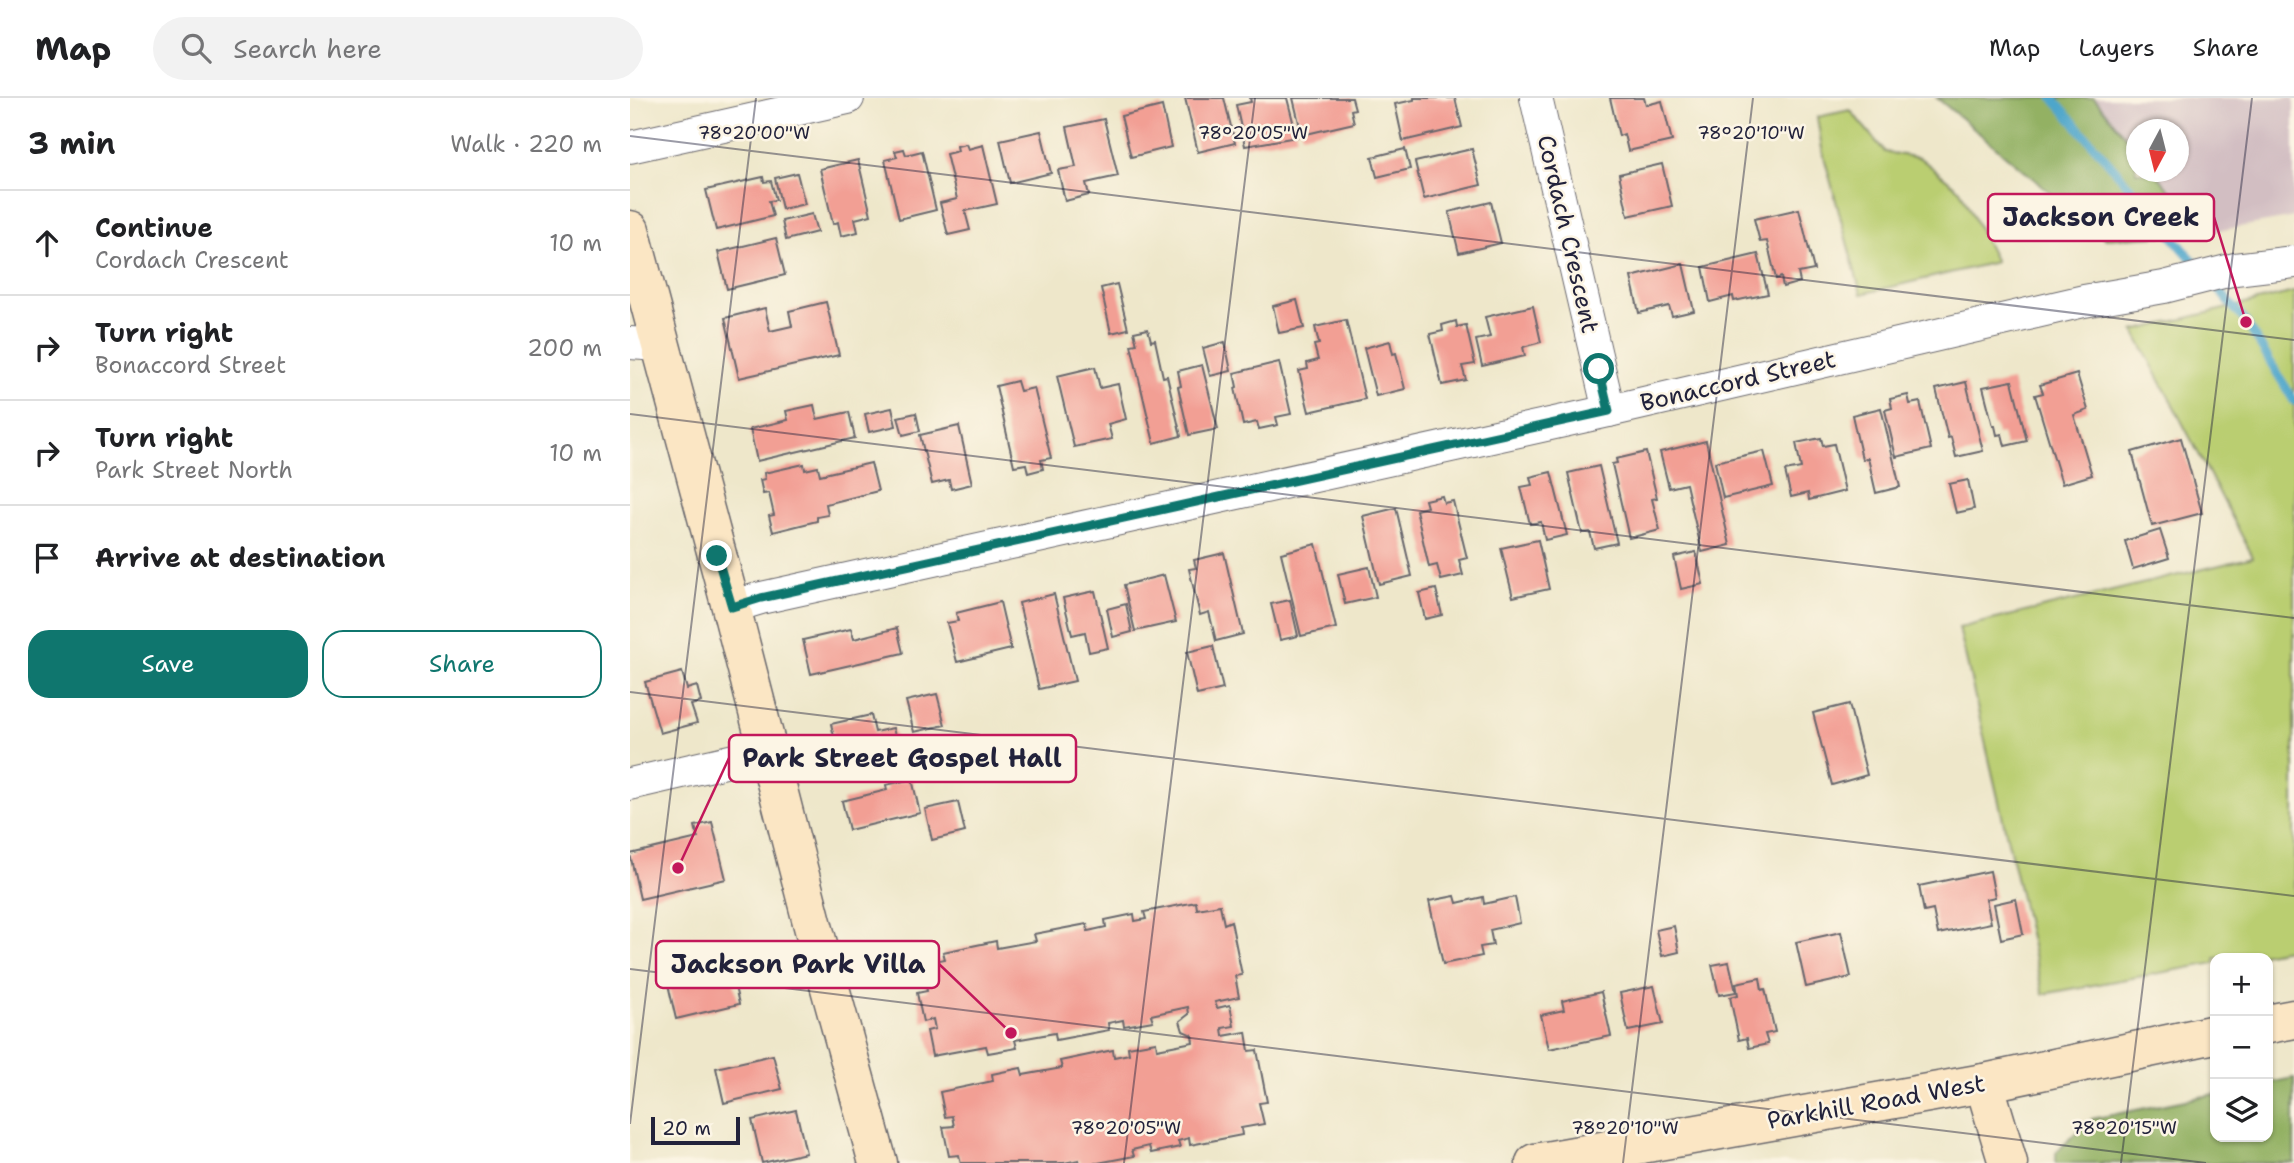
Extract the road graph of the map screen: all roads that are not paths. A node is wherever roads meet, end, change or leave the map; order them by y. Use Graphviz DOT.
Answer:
graph roads {
  1 [pos="848,98"];
  2 [pos="1536,98"];
  3 [pos="630,147"];
  4 [pos="630,230"];
  5 [pos="2294,262"];
  6 [pos="645,344"];
  7 [pos="1609,411"];
  8 [pos="732,607"];
  9 [pos="770,755"];
  10 [pos="630,784"];
  11 [pos="2294,1019"];
  12 [pos="2273,1023"];
  13 [pos="2210,1035"];
  14 [pos="1984,1083"];
  15 [pos="878,1163"];
  16 [pos="1535,1163"];
  17 [pos="2008,1163"];
  1 -- 3 [label="street"];
  2 -- 7 [label="street, Cordach Crescent"];
  4 -- 6 [label="street"];
  5 -- 7 [label="street, Bonaccord Street"];
  6 -- 8 [label="street"];
  7 -- 8 [label="street, Bonaccord Street"];
  8 -- 9 [label="street"];
  9 -- 10 [label="street"];
  9 -- 15 [label="street"];
  11 -- 12 [label="street"];
  13 -- 14 [label="street, Parkhill Road West"];
  14 -- 16 [label="street, Parkhill Road West"];
  14 -- 17 [label="street"];
}
